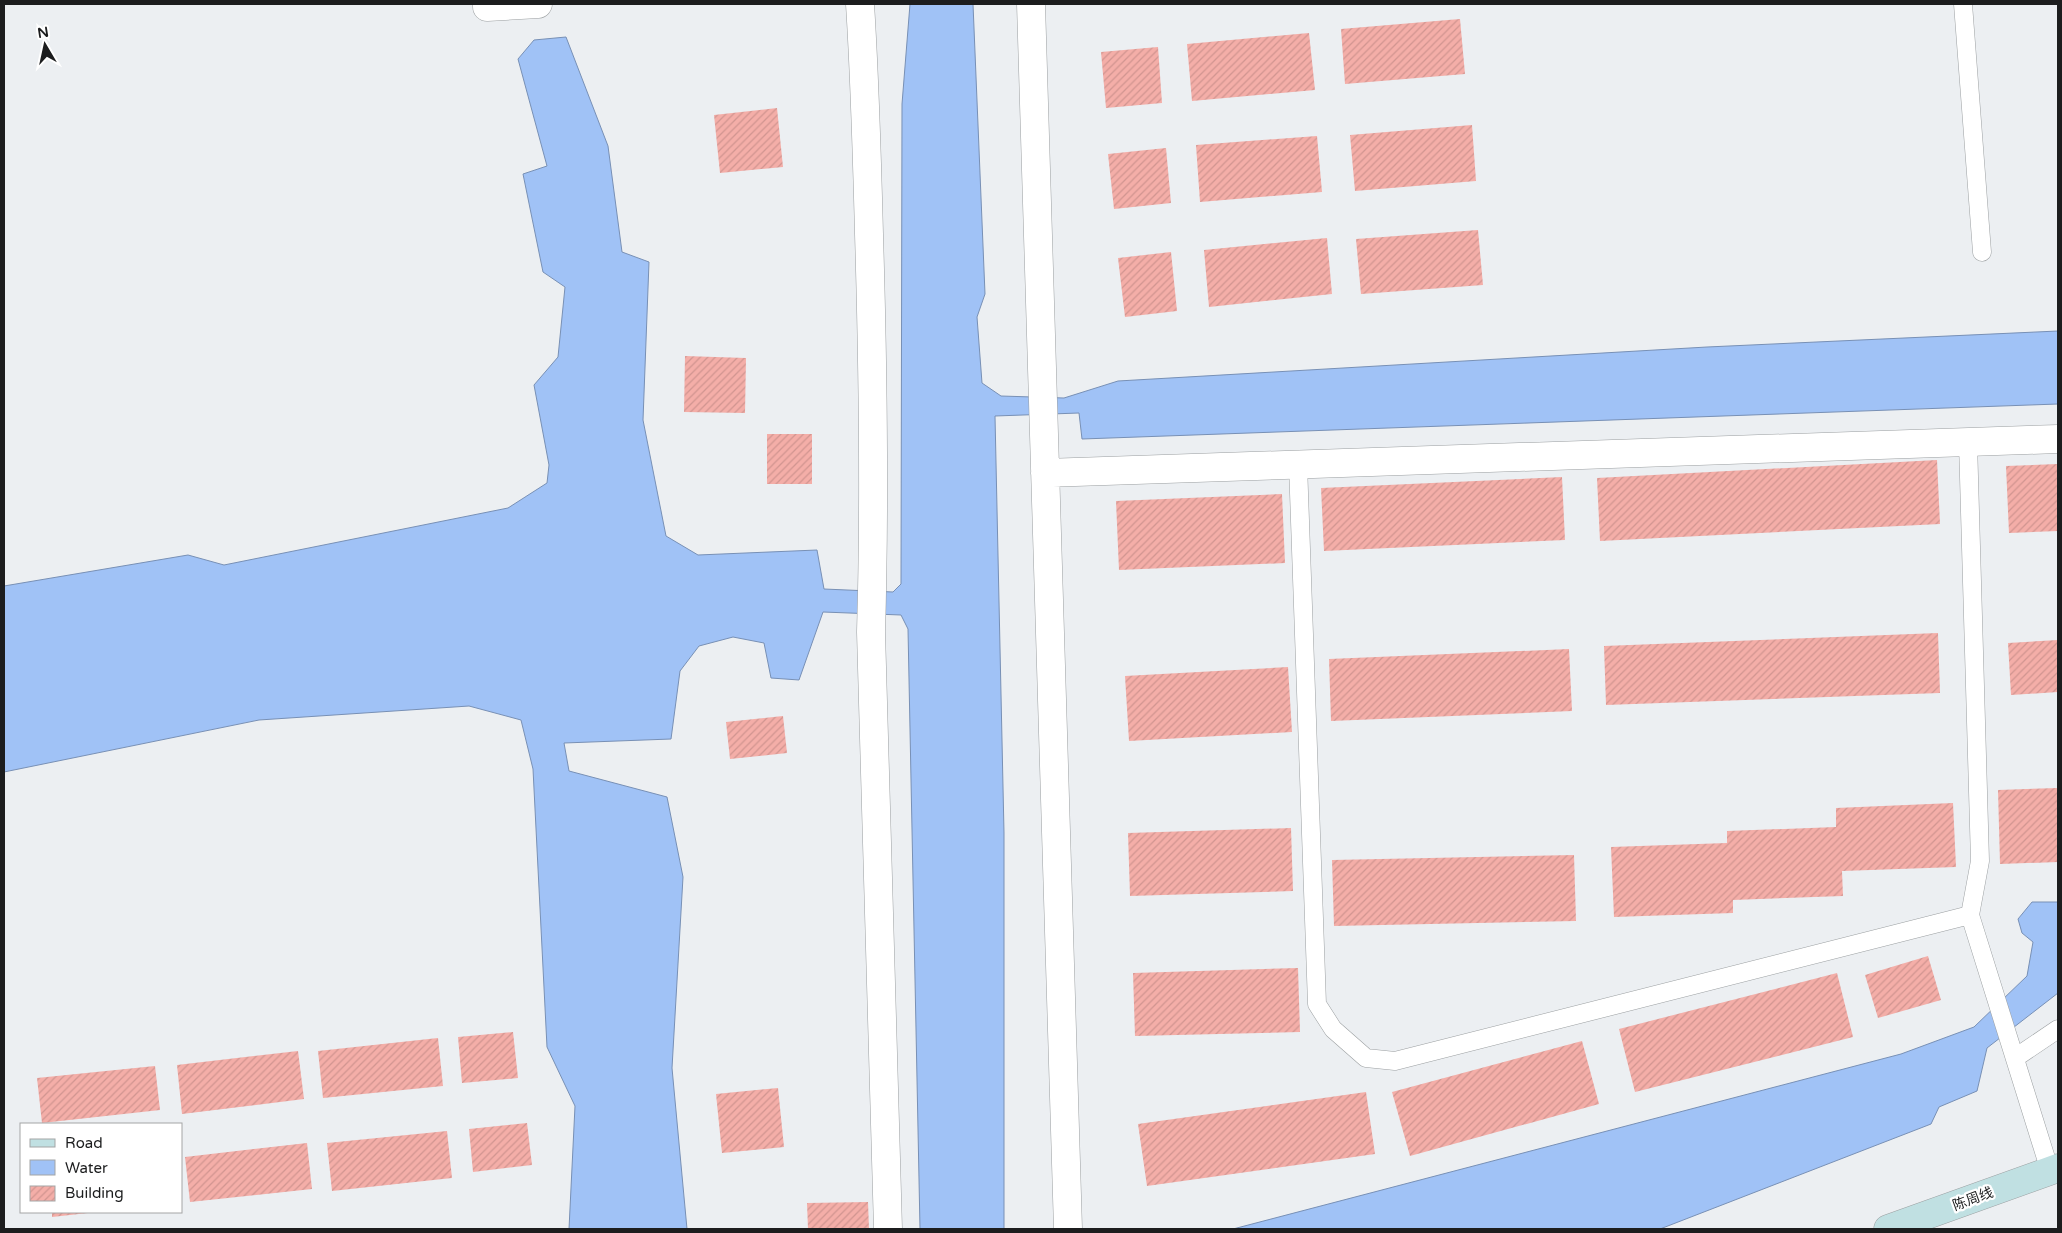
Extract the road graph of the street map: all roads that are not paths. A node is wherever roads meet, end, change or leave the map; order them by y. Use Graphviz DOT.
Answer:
graph roads {
  1 [pos="487,4"];
  2 [pos="538,4"];
  3 [pos="860,4"];
  4 [pos="1031,4"];
  5 [pos="1964,4"];
  6 [pos="1982,252"];
  7 [pos="2058,438"];
  8 [pos="1968,442"];
  9 [pos="1298,464"];
  10 [pos="1045,473"];
  11 [pos="1970,915"];
  12 [pos="2058,1029"];
  13 [pos="2014,1058"];
  14 [pos="2054,1170"];
  15 [pos="888,1229"];
  16 [pos="1068,1229"];
  17 [pos="1888,1229"];
  1 -- 2 [label="street"];
  3 -- 15 [label="street"];
  4 -- 10 [label="street"];
  5 -- 6 [label="lane"];
  7 -- 8 [label="street"];
  8 -- 9 [label="street"];
  8 -- 11 [label="lane"];
  9 -- 10 [label="street"];
  9 -- 11 [label="lane"];
  10 -- 16 [label="street"];
  11 -- 13 [label="lane"];
  12 -- 13 [label="lane"];
  13 -- 14 [label="lane"];
  14 -- 17 [label="main road, 陈周线"];
}
